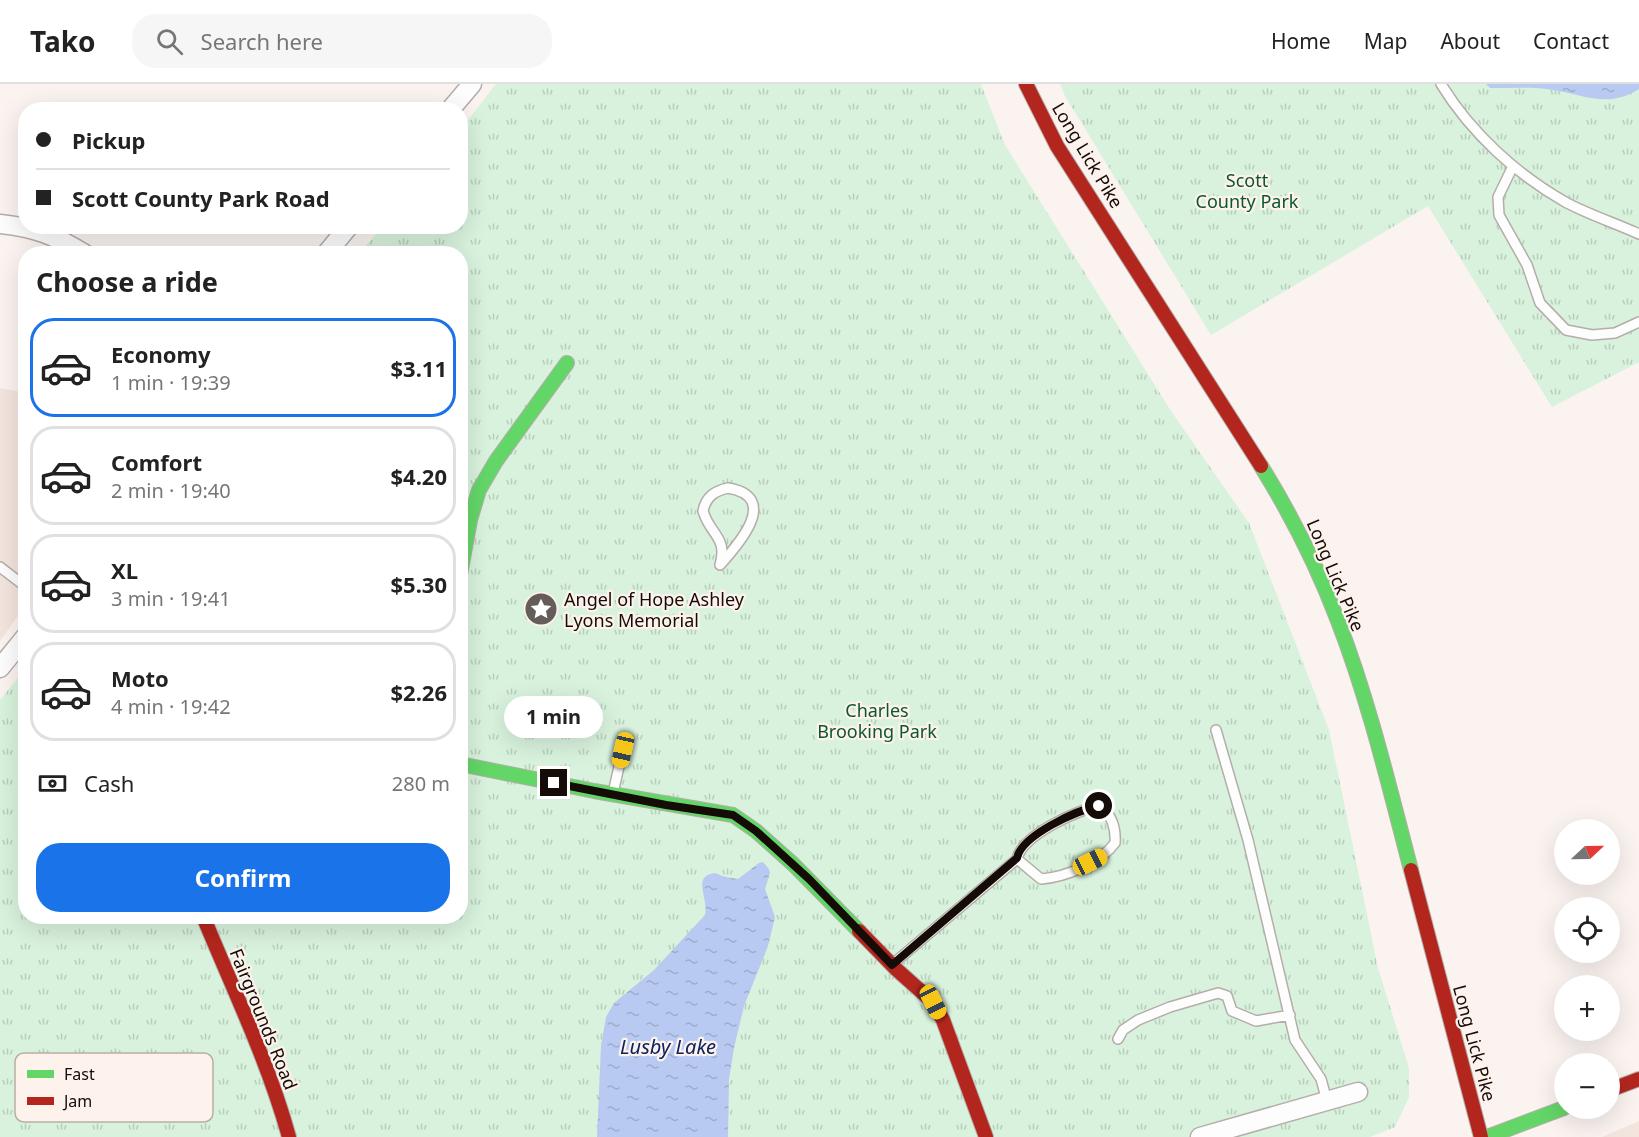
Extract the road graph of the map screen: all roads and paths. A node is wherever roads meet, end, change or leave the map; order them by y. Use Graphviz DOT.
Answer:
graph roads {
  1 [pos="472,84"];
  2 [pos="1026,84"];
  3 [pos="1441,84"];
  4 [pos="457,102"];
  5 [pos="1514,166"];
  6 [pos="0,224"];
  7 [pos="18,226"];
  8 [pos="48,234"];
  9 [pos="342,234"];
  10 [pos="1639,234"];
  11 [pos="72,246"];
  12 [pos="333,246"];
  13 [pos="1639,322"];
  14 [pos="567,363"];
  15 [pos="468,531"];
  16 [pos="720,565"];
  17 [pos="0,567"];
  18 [pos="18,581"];
  19 [pos="18,646"];
  20 [pos="0,668"];
  21 [pos="1216,730"];
  22 [pos="623,750"];
  23 [pos="468,766"];
  24 [pos="613,795"];
  25 [pos="1017,858"];
  26 [pos="206,924"];
  27 [pos="892,965"];
  28 [pos="1290,1016"];
  29 [pos="1118,1039"];
  30 [pos="1639,1079"];
  31 [pos="1620,1086"];
  32 [pos="1358,1092"];
  33 [pos="1327,1101"];
  34 [pos="1554,1112"];
  35 [pos="289,1137"];
  36 [pos="986,1137"];
  37 [pos="1200,1137"];
  38 [pos="1481,1137"];
  39 [pos="1487,1137"];
  1 -- 4 [label="street"];
  2 -- 38 [label="main road, Long Lick Pike"];
  3 -- 5 [label="lane"];
  5 -- 10 [label="lane"];
  5 -- 13 [label="lane"];
  6 -- 7 [label="street"];
  8 -- 11 [label="street"];
  9 -- 12 [label="street"];
  14 -- 15 [label="main road"];
  16 -- 16 [label="lane"];
  17 -- 18 [label="lane"];
  19 -- 20 [label="street"];
  21 -- 28 [label="lane"];
  22 -- 24 [label="lane"];
  23 -- 24 [label="main road"];
  24 -- 27 [label="main road"];
  25 -- 25 [label="lane"];
  25 -- 27 [label="lane"];
  26 -- 35 [label="main road, Fairgrounds Road"];
  27 -- 36 [label="main road"];
  28 -- 29 [label="lane"];
  28 -- 33 [label="lane"];
  30 -- 31 [label="main road"];
  32 -- 33 [label="street"];
  33 -- 37 [label="street"];
  34 -- 39 [label="main road"];
}
